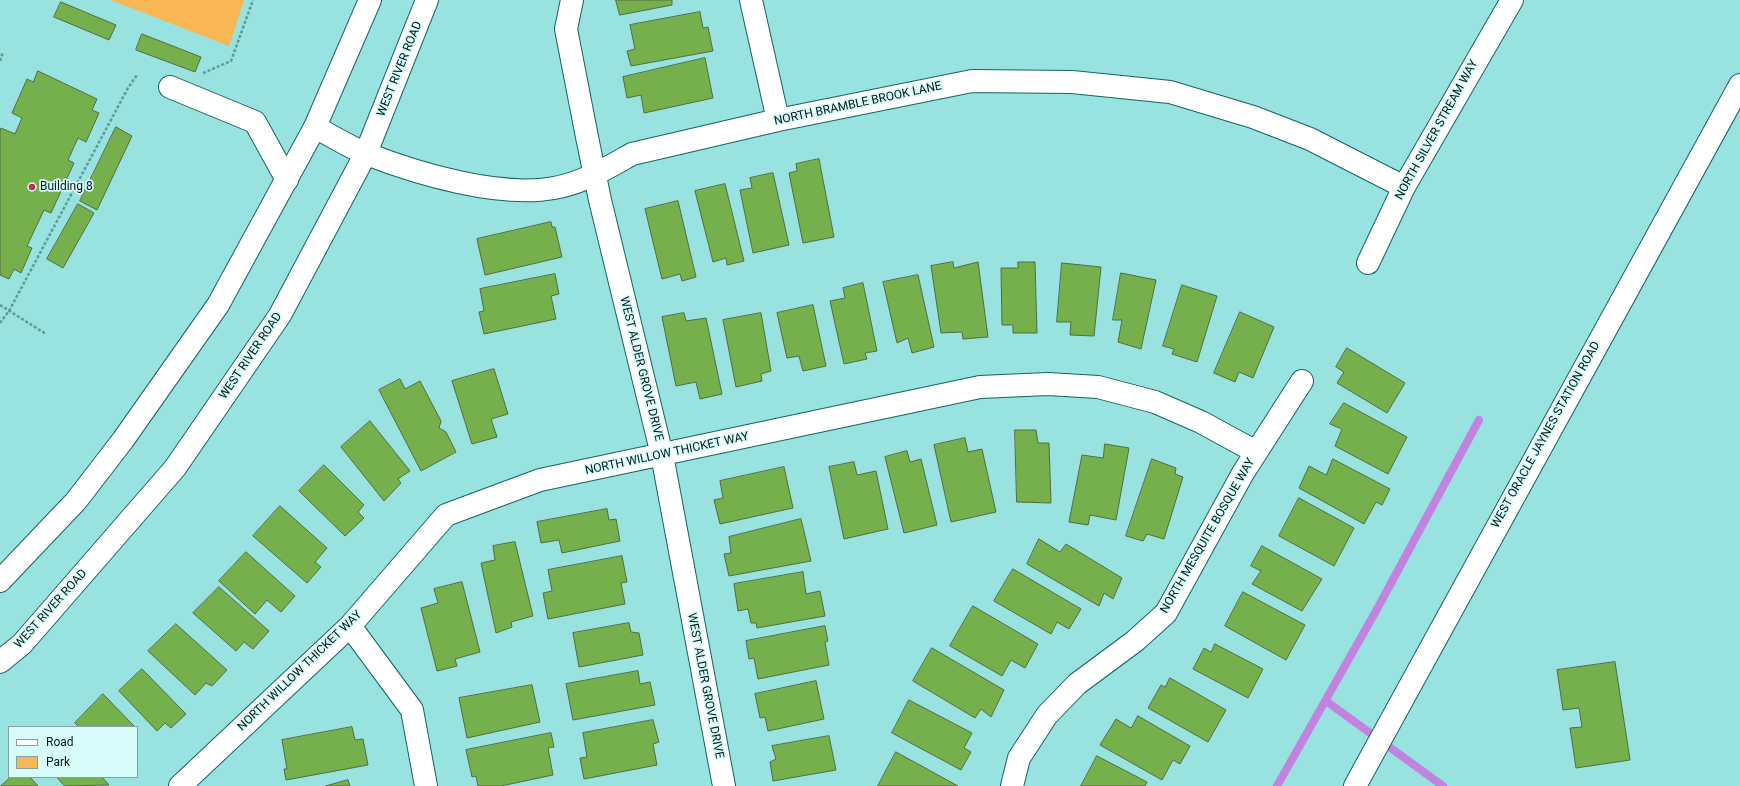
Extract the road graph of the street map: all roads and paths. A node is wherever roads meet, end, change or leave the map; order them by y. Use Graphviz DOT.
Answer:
graph roads {
  1 [pos="253,0"];
  2 [pos="370,0"];
  3 [pos="427,0"];
  4 [pos="572,0"];
  5 [pos="752,0"];
  6 [pos="1512,0"];
  7 [pos="3,52"];
  8 [pos="0,61"];
  9 [pos="137,75"];
  10 [pos="1740,85"];
  11 [pos="170,88"];
  12 [pos="778,120"];
  13 [pos="315,127"];
  14 [pos="366,153"];
  15 [pos="595,176"];
  16 [pos="287,180"];
  17 [pos="1404,187"];
  18 [pos="1368,263"];
  19 [pos="0,305"];
  20 [pos="9,311"];
  21 [pos="0,323"];
  22 [pos="46,334"];
  23 [pos="1302,381"];
  24 [pos="1256,452"];
  25 [pos="662,455"];
  26 [pos="0,581"];
  27 [pos="350,626"];
  28 [pos="0,662"];
  29 [pos="180,786"];
  30 [pos="426,786"];
  31 [pos="724,786"];
  32 [pos="1012,786"];
  33 [pos="1355,786"];
  1 -- 11 [label="path"];
  2 -- 13 [label="street"];
  3 -- 14 [label="street, WEST RIVER ROAD"];
  4 -- 15 [label="street, WEST ALDER GROVE DRIVE"];
  5 -- 12 [label="street"];
  6 -- 17 [label="street, NORTH SILVER STREAM WAY"];
  7 -- 8 [label="path"];
  9 -- 20 [label="path"];
  10 -- 33 [label="street, WEST ORACLE JAYNES STATION ROAD"];
  11 -- 16 [label="street"];
  12 -- 15 [label="street, NORTH BRAMBLE BROOK LANE"];
  12 -- 17 [label="street, NORTH BRAMBLE BROOK LANE"];
  13 -- 14 [label="street, NORTH BRAMBLE BROOK LANE"];
  13 -- 16 [label="street"];
  14 -- 15 [label="street, NORTH BRAMBLE BROOK LANE"];
  14 -- 28 [label="street, WEST RIVER ROAD"];
  15 -- 25 [label="street, WEST ALDER GROVE DRIVE"];
  16 -- 26 [label="street"];
  17 -- 18 [label="street, NORTH SILVER STREAM WAY"];
  19 -- 20 [label="path"];
  20 -- 21 [label="path"];
  20 -- 22 [label="path"];
  23 -- 24 [label="street, NORTH MESQUITE BOSQUE WAY"];
  24 -- 25 [label="street, NORTH WILLOW THICKET WAY"];
  24 -- 32 [label="street, NORTH MESQUITE BOSQUE WAY"];
  25 -- 27 [label="street, NORTH WILLOW THICKET WAY"];
  25 -- 31 [label="street, WEST ALDER GROVE DRIVE"];
  27 -- 29 [label="street, NORTH WILLOW THICKET WAY"];
  27 -- 30 [label="street"];
}
